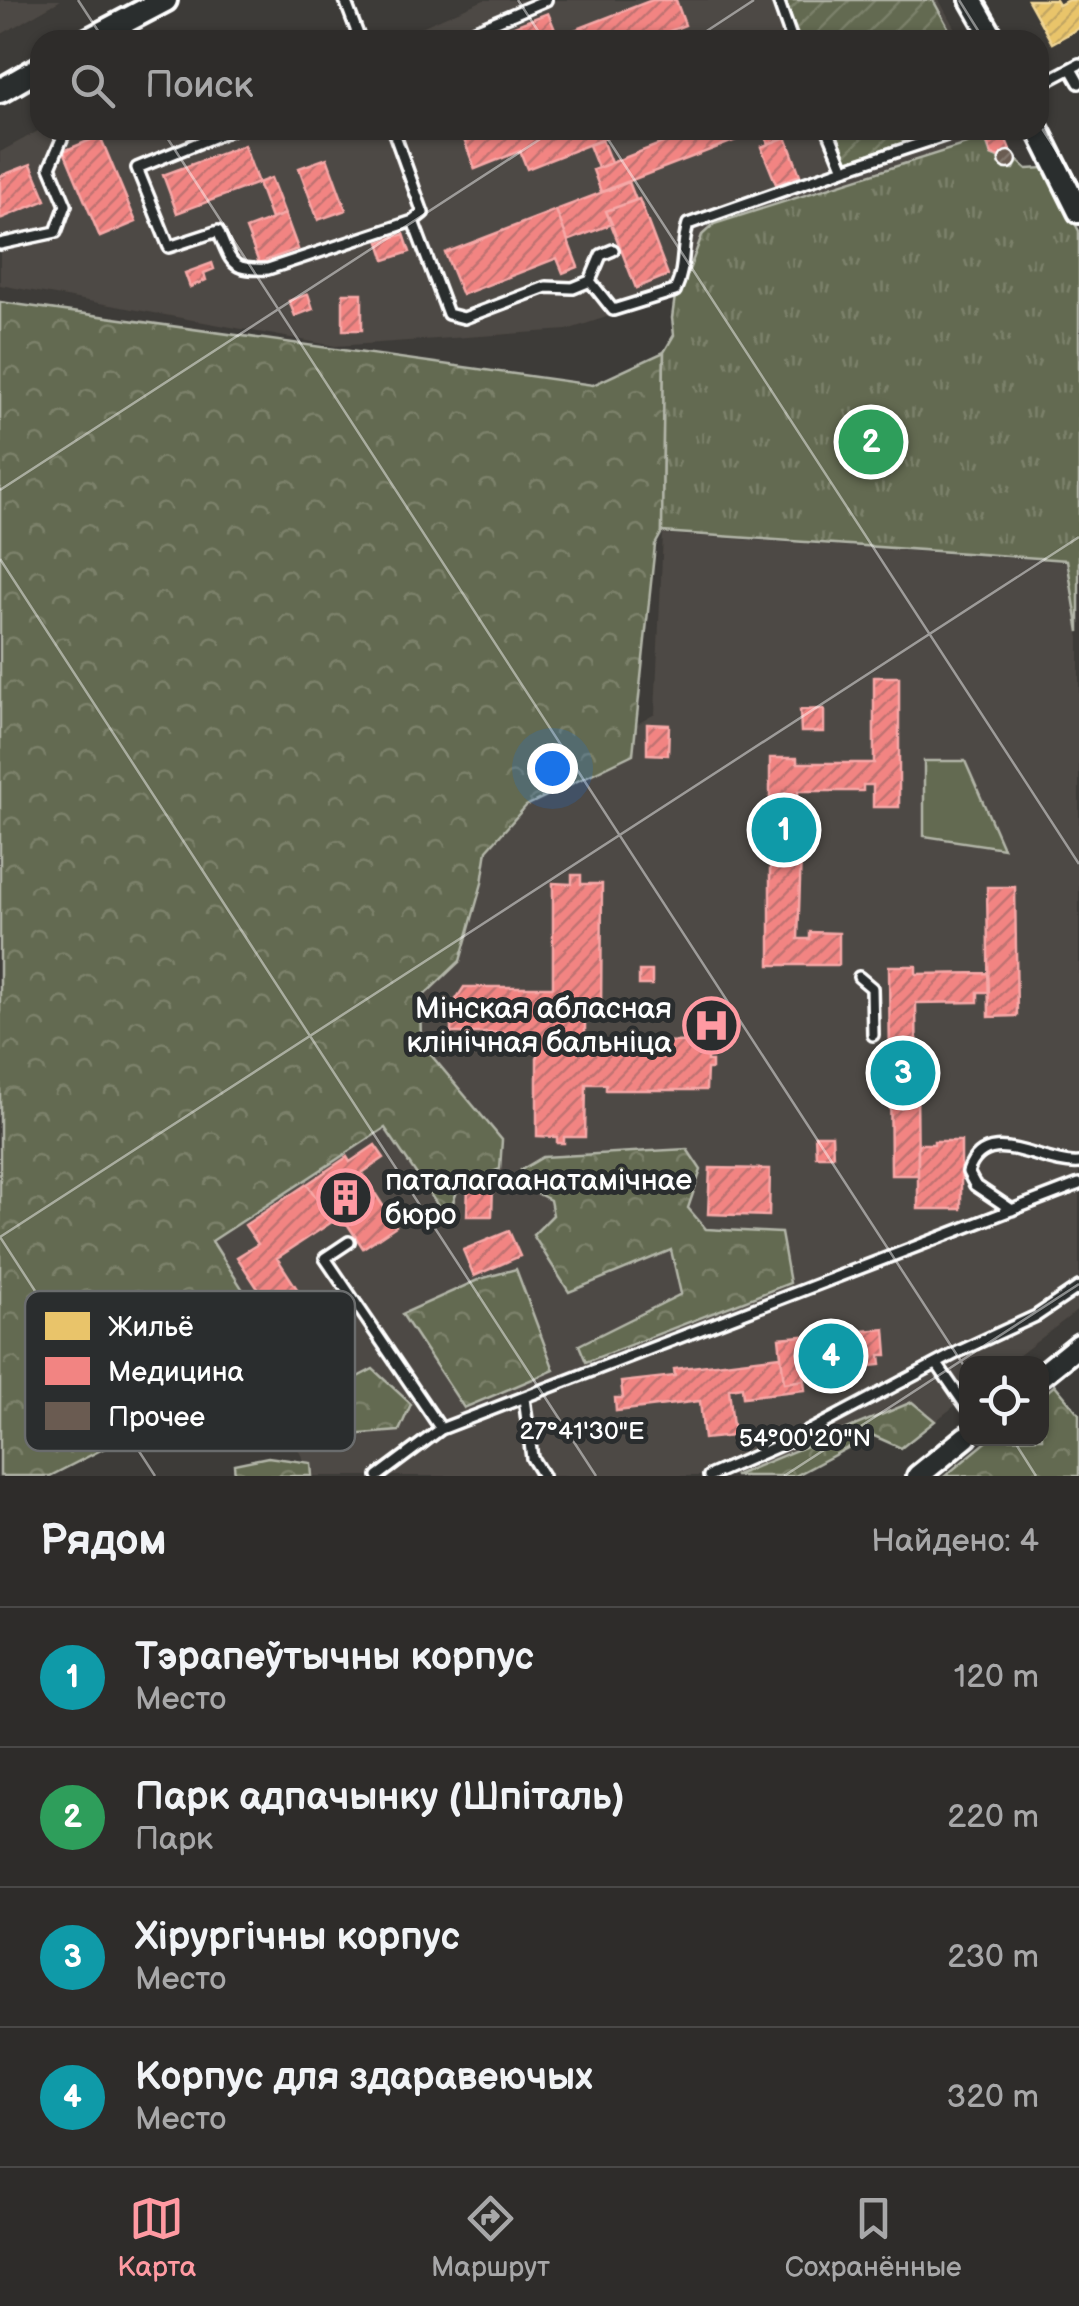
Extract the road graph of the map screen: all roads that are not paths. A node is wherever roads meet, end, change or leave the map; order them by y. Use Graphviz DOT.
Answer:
graph roads {
  1 [pos="165,0"];
  2 [pos="346,0"];
  3 [pos="546,0"];
  4 [pos="778,0"];
  5 [pos="972,0"];
  6 [pos="110,30"];
  7 [pos="356,30"];
  8 [pos="476,30"];
  9 [pos="788,30"];
  10 [pos="988,30"];
  11 [pos="1075,66"];
  12 [pos="30,74"];
  13 [pos="1049,79"];
  14 [pos="1079,83"];
  15 [pos="0,92"];
  16 [pos="61,140"];
  17 [pos="206,140"];
  18 [pos="397,140"];
  19 [pos="832,140"];
  20 [pos="932,140"];
  21 [pos="1043,140"];
  22 [pos="844,169"];
  23 [pos="1079,212"];
  24 [pos="413,221"];
  25 [pos="0,244"];
  26 [pos="613,250"];
  27 [pos="590,281"];
  28 [pos="859,977"];
  29 [pos="873,1035"];
  30 [pos="1079,1163"];
  31 [pos="1079,1184"];
  32 [pos="1012,1210"];
  33 [pos="349,1242"];
  34 [pos="1079,1287"];
  35 [pos="347,1291"];
  36 [pos="355,1302"];
  37 [pos="1079,1344"];
  38 [pos="936,1364"];
  39 [pos="1049,1369"];
  40 [pos="959,1396"];
  41 [pos="524,1398"];
  42 [pos="441,1429"];
  43 [pos="959,1443"];
  44 [pos="378,1476"];
  45 [pos="543,1476"];
  46 [pos="709,1476"];
  47 [pos="918,1476"];
  1 -- 6 [label="main road"];
  2 -- 7 [label="lane"];
  3 -- 8 [label="lane"];
  4 -- 9 [label="lane"];
  5 -- 10 [label="street"];
  11 -- 13 [label="lane"];
  11 -- 14 [label="lane"];
  12 -- 15 [label="main road"];
  16 -- 25 [label="lane"];
  17 -- 24 [label="lane"];
  18 -- 24 [label="lane"];
  19 -- 22 [label="lane"];
  20 -- 22 [label="lane"];
  21 -- 23 [label="street"];
  22 -- 27 [label="lane"];
  24 -- 27 [label="lane"];
  26 -- 27 [label="lane"];
  28 -- 29 [label="lane"];
  30 -- 32 [label="lane"];
  31 -- 32 [label="lane"];
  32 -- 41 [label="lane"];
  33 -- 35 [label="lane"];
  34 -- 38 [label="lane"];
  36 -- 42 [label="lane"];
  37 -- 39 [label="street"];
  38 -- 40 [label="lane"];
  38 -- 46 [label="lane"];
  41 -- 42 [label="lane"];
  41 -- 45 [label="lane"];
  42 -- 44 [label="lane"];
  43 -- 47 [label="street"];
}
